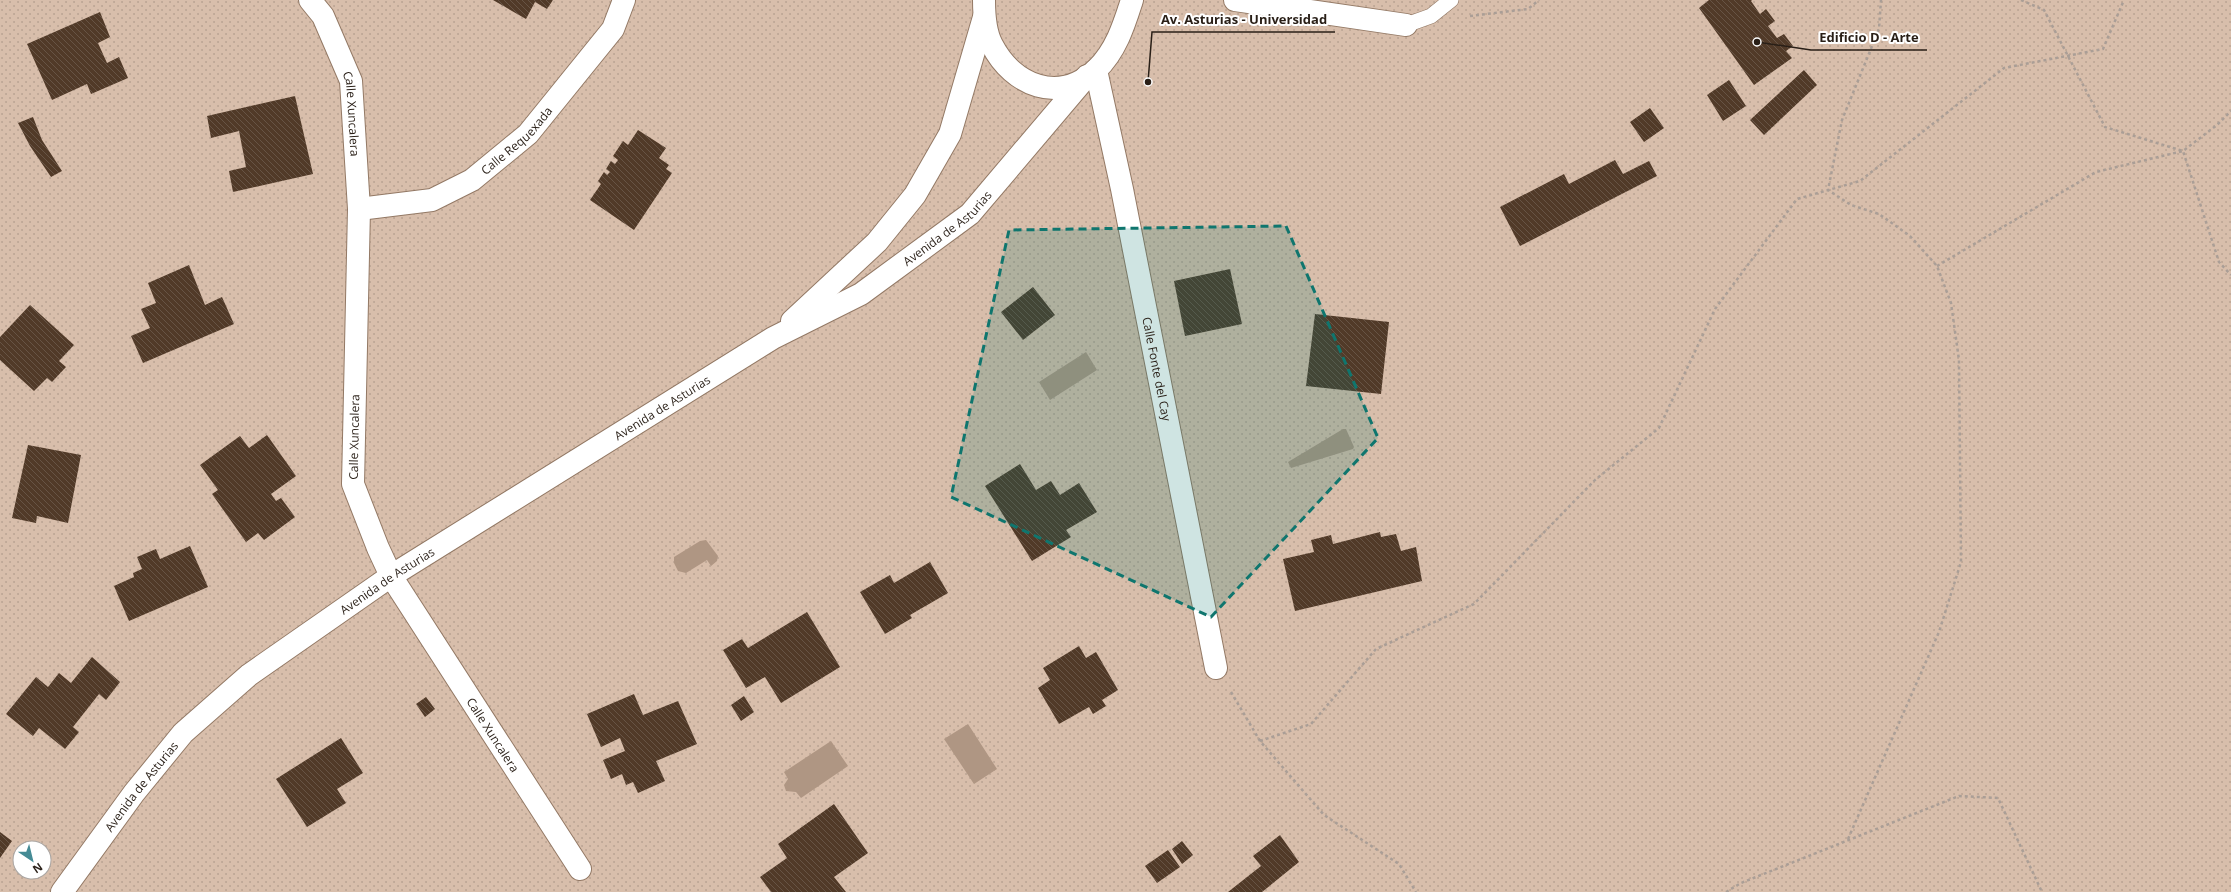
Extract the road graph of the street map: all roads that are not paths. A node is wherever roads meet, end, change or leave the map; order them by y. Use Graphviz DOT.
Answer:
graph roads {
  1 [pos="310,0"];
  2 [pos="624,0"];
  3 [pos="1132,0"];
  4 [pos="1235,0"];
  5 [pos="1450,0"];
  6 [pos="984,8"];
  7 [pos="1406,25"];
  8 [pos="1092,73"];
  9 [pos="359,209"];
  10 [pos="773,338"];
  11 [pos="391,576"];
  12 [pos="1216,668"];
  13 [pos="580,869"];
  14 [pos="62,892"];
  1 -- 9 [label="street, Calle Xuncalera"];
  2 -- 9 [label="street, Calle Requexada"];
  3 -- 8 [label="street, Avenida de Asturias"];
  4 -- 7 [label="street"];
  5 -- 7 [label="lane"];
  6 -- 8 [label="street"];
  6 -- 10 [label="street, Avenida de Asturias"];
  8 -- 10 [label="street, Avenida de Asturias"];
  8 -- 12 [label="street, Calle Fonte del Cay"];
  9 -- 11 [label="street, Calle Xuncalera"];
  10 -- 11 [label="street, Avenida de Asturias"];
  11 -- 13 [label="street, Calle Xuncalera"];
  11 -- 14 [label="street, Avenida de Asturias"];
}
